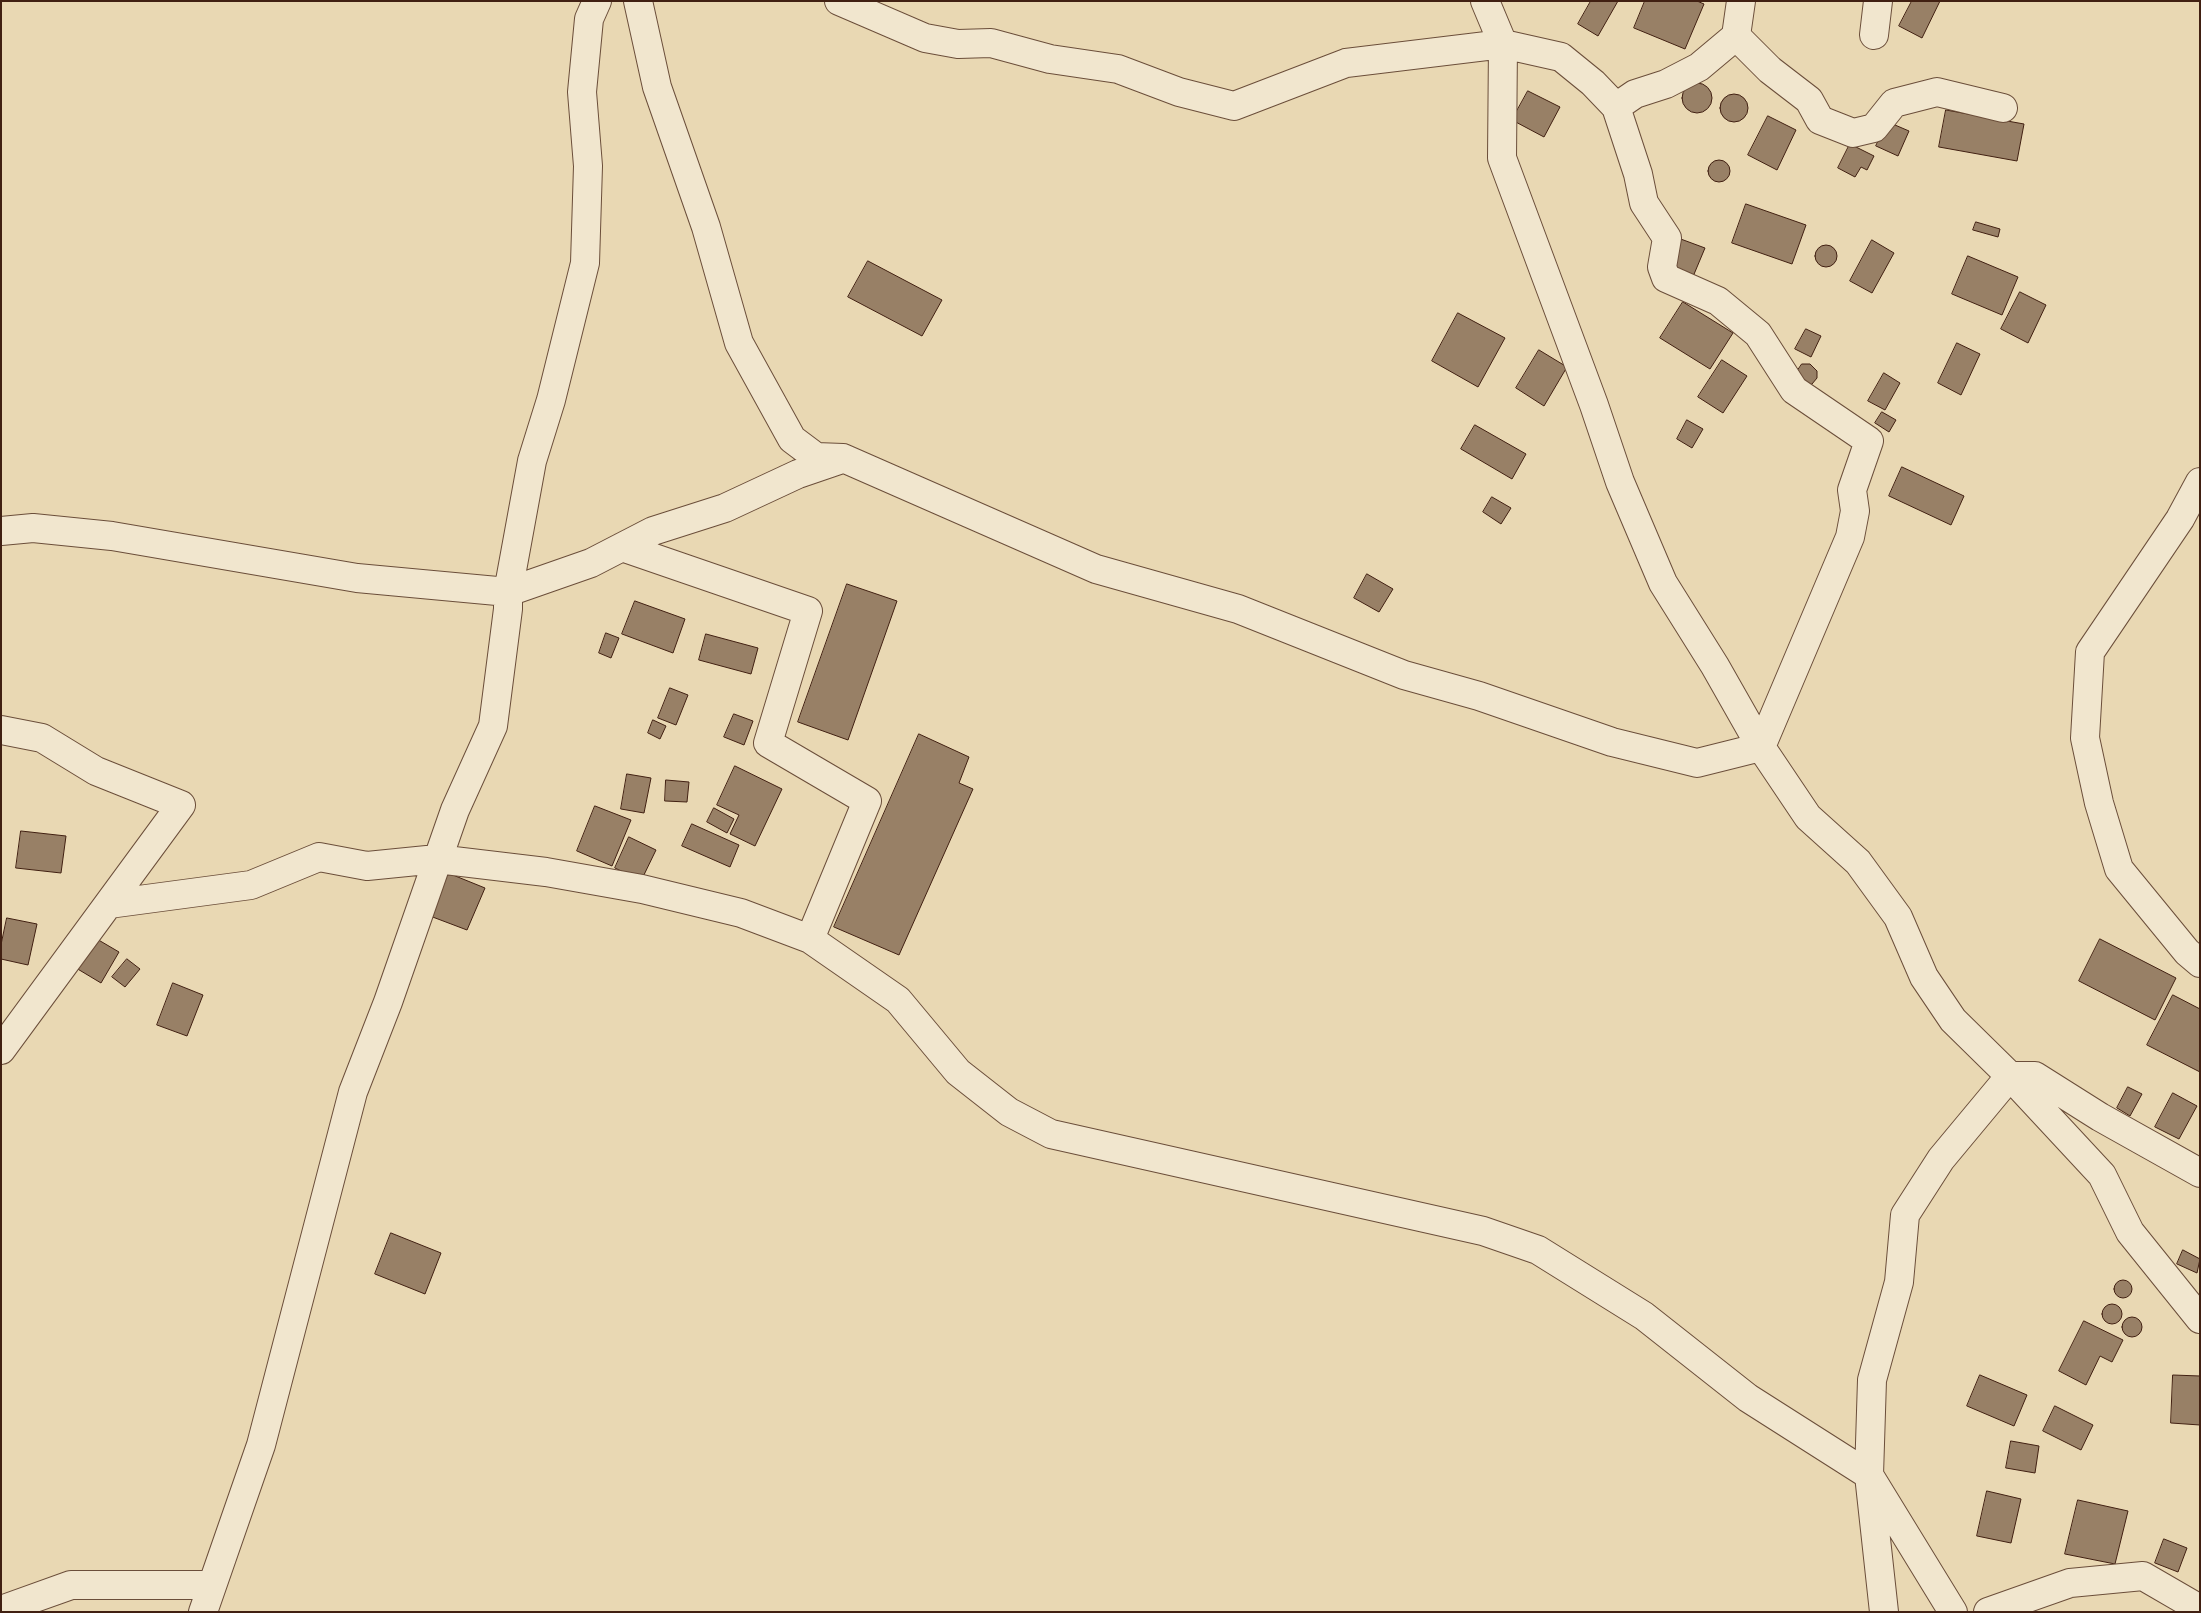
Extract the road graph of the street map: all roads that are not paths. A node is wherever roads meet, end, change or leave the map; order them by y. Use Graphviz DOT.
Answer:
graph roads {
  1 [pos="597,1"];
  2 [pos="638,1"];
  3 [pos="839,1"];
  4 [pos="1485,1"];
  5 [pos="1741,1"];
  6 [pos="1878,1"];
  7 [pos="1874,35"];
  8 [pos="1736,36"];
  9 [pos="1503,44"];
  10 [pos="1616,107"];
  11 [pos="2002,108"];
  12 [pos="843,458"];
  13 [pos="2200,482"];
  14 [pos="1,531"];
  15 [pos="622,547"];
  16 [pos="508,592"];
  17 [pos="1,730"];
  18 [pos="1761,747"];
  19 [pos="438,859"];
  20 [pos="109,904"];
  21 [pos="810,939"];
  22 [pos="2200,963"];
  23 [pos="1,1050"];
  24 [pos="2010,1076"];
  25 [pos="2200,1173"];
  26 [pos="2200,1319"];
  27 [pos="1869,1475"];
  28 [pos="212,1585"];
  29 [pos="2200,1609"];
  30 [pos="1,1610"];
  31 [pos="204,1612"];
  32 [pos="1884,1612"];
  33 [pos="1953,1612"];
  34 [pos="1988,1612"];
  1 -- 16 [label="street"];
  2 -- 12 [label="street"];
  3 -- 9 [label="street"];
  4 -- 9 [label="street"];
  5 -- 8 [label="street"];
  6 -- 7 [label="street"];
  8 -- 10 [label="street"];
  8 -- 11 [label="street"];
  9 -- 10 [label="street"];
  9 -- 18 [label="street"];
  10 -- 18 [label="street"];
  12 -- 15 [label="street"];
  12 -- 18 [label="street"];
  13 -- 22 [label="street"];
  14 -- 16 [label="street"];
  15 -- 16 [label="street"];
  15 -- 21 [label="street"];
  16 -- 19 [label="street"];
  17 -- 20 [label="street"];
  18 -- 24 [label="street"];
  19 -- 20 [label="street"];
  19 -- 21 [label="street"];
  19 -- 28 [label="street"];
  20 -- 23 [label="street"];
  21 -- 27 [label="street"];
  24 -- 25 [label="street"];
  24 -- 26 [label="street"];
  24 -- 27 [label="street"];
  27 -- 32 [label="street"];
  27 -- 33 [label="street"];
  28 -- 30 [label="street"];
  28 -- 31 [label="street"];
  29 -- 34 [label="street"];
}
